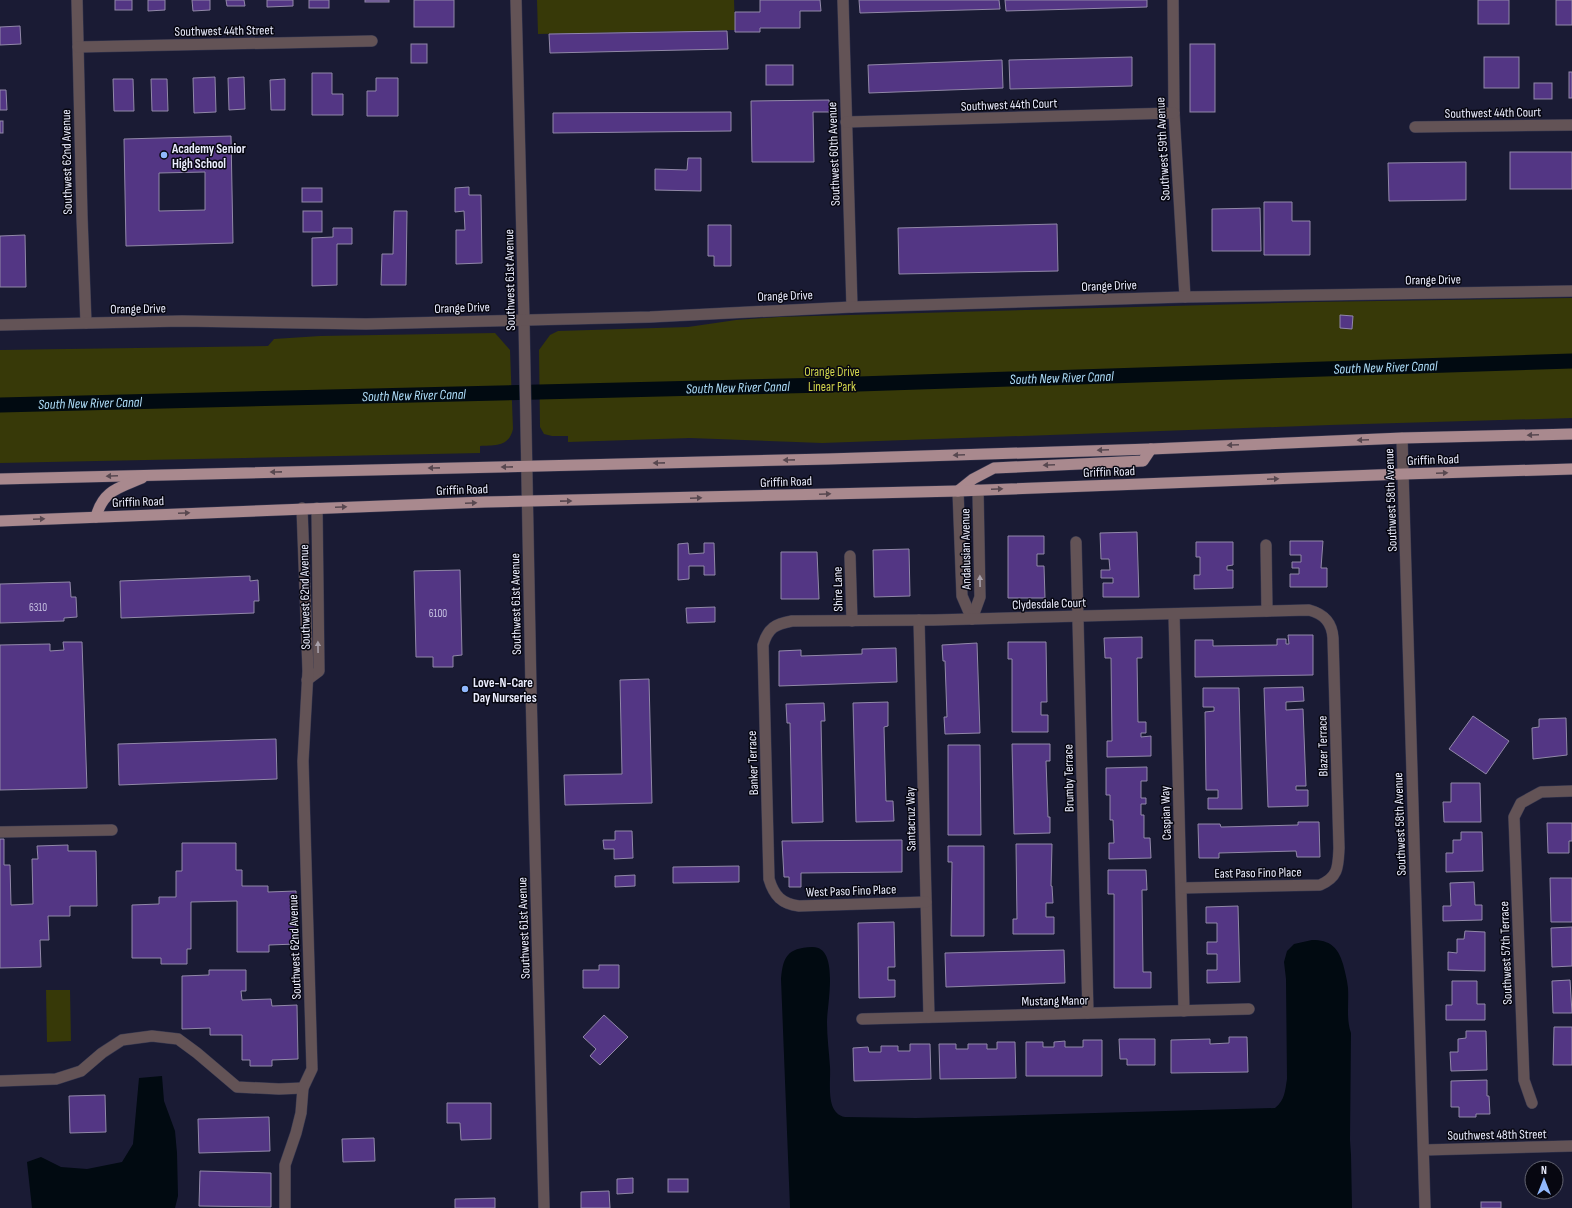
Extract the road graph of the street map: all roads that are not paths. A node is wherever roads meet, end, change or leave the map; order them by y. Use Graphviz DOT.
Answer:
graph roads {
  1 [pos="77,0"];
  2 [pos="516,0"];
  3 [pos="843,0"];
  4 [pos="1173,0"];
  5 [pos="372,41"];
  6 [pos="78,47"];
  7 [pos="1174,113"];
  8 [pos="846,122"];
  9 [pos="1572,125"];
  10 [pos="1415,127"];
  11 [pos="1572,291"];
  12 [pos="1185,297"];
  13 [pos="852,307"];
  14 [pos="524,320"];
  15 [pos="86,323"];
  16 [pos="0,325"];
  17 [pos="1572,434"];
  18 [pos="1402,438"];
  19 [pos="1151,449"];
  20 [pos="526,466"];
  21 [pos="1572,469"];
  22 [pos="1403,474"];
  23 [pos="150,475"];
  24 [pos="0,479"];
  25 [pos="978,490"];
  26 [pos="958,491"];
  27 [pos="527,502"];
  28 [pos="302,508"];
  29 [pos="317,508"];
  30 [pos="96,517"];
  31 [pos="0,521"];
  32 [pos="1076,542"];
  33 [pos="1266,545"];
  34 [pos="850,556"];
  35 [pos="1267,611"];
  36 [pos="1174,614"];
  37 [pos="1078,615"];
  38 [pos="1325,617"];
  39 [pos="972,619"];
  40 [pos="919,620"];
  41 [pos="852,621"];
  42 [pos="773,628"];
  43 [pos="307,680"];
  44 [pos="1572,790"];
  45 [pos="112,830"];
  46 [pos="0,832"];
  47 [pos="1333,876"];
  48 [pos="1182,888"];
  49 [pos="779,898"];
  50 [pos="926,902"];
  51 [pos="1248,1009"];
  52 [pos="1184,1011"];
  53 [pos="1088,1013"];
  54 [pos="929,1017"];
  55 [pos="862,1019"];
  56 [pos="0,1081"];
  57 [pos="303,1088"];
  58 [pos="1532,1103"];
  59 [pos="1572,1146"];
  60 [pos="1424,1150"];
  61 [pos="285,1208"];
  62 [pos="544,1208"];
  63 [pos="1425,1208"];
  1 -- 6 [label="street, Southwest 62nd Avenue"];
  2 -- 14 [label="street, Southwest 61st Avenue"];
  3 -- 8 [label="street, Southwest 60th Avenue"];
  4 -- 7 [label="street, Southwest 59th Avenue"];
  5 -- 6 [label="street, Southwest 44th Street"];
  6 -- 15 [label="street, Southwest 62nd Avenue"];
  7 -- 8 [label="street, Southwest 44th Court"];
  7 -- 12 [label="street, Southwest 59th Avenue"];
  8 -- 13 [label="street, Southwest 60th Avenue"];
  9 -- 10 [label="street, Southwest 44th Court"];
  11 -- 12 [label="street, Orange Drive"];
  12 -- 13 [label="street, Orange Drive"];
  13 -- 14 [label="street, Orange Drive"];
  14 -- 15 [label="street, Orange Drive"];
  14 -- 20 [label="street, Southwest 61st Avenue"];
  15 -- 16 [label="street, Orange Drive"];
  17 -- 18 [label="main road, Griffin Road, one-way"];
  18 -- 19 [label="main road, Griffin Road, one-way"];
  18 -- 22 [label="street, Southwest 58th Avenue"];
  19 -- 20 [label="main road, Griffin Road, one-way"];
  19 -- 26 [label="main road, one-way"];
  20 -- 23 [label="main road, Griffin Road, one-way"];
  20 -- 27 [label="street, Southwest 61st Avenue"];
  22 -- 21 [label="main road, Griffin Road, one-way"];
  25 -- 22 [label="main road, Griffin Road, one-way"];
  22 -- 60 [label="street, Southwest 58th Avenue"];
  23 -- 24 [label="main road, Griffin Road, one-way"];
  23 -- 30 [label="main road"];
  25 -- 26 [label="main road, Griffin Road"];
  39 -- 25 [label="street, Andalusian Avenue, one-way"];
  27 -- 26 [label="main road, Griffin Road, one-way"];
  26 -- 39 [label="street, Andalusian Avenue"];
  29 -- 27 [label="main road, Griffin Road, one-way"];
  27 -- 62 [label="street, Southwest 61st Avenue"];
  28 -- 29 [label="main road, Griffin Road"];
  30 -- 28 [label="main road, Griffin Road, one-way"];
  28 -- 43 [label="street, Southwest 62nd Avenue"];
  43 -- 29 [label="street, Southwest 62nd Avenue, one-way"];
  31 -- 30 [label="main road, Griffin Road, one-way"];
  32 -- 37 [label="street, Brumby Terrace"];
  33 -- 35 [label="street"];
  34 -- 41 [label="street, Shire Lane"];
  35 -- 36 [label="street, Clydesdale Court"];
  35 -- 38 [label="street, Clydesdale Court"];
  36 -- 37 [label="street, Clydesdale Court"];
  36 -- 48 [label="street, Caspian Way"];
  37 -- 39 [label="street, Clydesdale Court"];
  37 -- 53 [label="street, Brumby Terrace"];
  38 -- 47 [label="street, Blazer Terrace"];
  39 -- 40 [label="street, Clydesdale Court"];
  40 -- 41 [label="street, Clydesdale Court"];
  40 -- 50 [label="street, Santacruz Way"];
  41 -- 42 [label="street, Clydesdale Court"];
  42 -- 49 [label="street, Banker Terrace"];
  43 -- 57 [label="street, Southwest 62nd Avenue"];
  44 -- 58 [label="street, Southwest 57th Terrace"];
  45 -- 46 [label="street"];
  47 -- 48 [label="street, East Paso Fino Place"];
  48 -- 52 [label="street, Caspian Way"];
  49 -- 50 [label="street, West Paso Fino Place"];
  50 -- 54 [label="street, Santacruz Way"];
  51 -- 52 [label="street, Mustang Manor"];
  52 -- 53 [label="street, Mustang Manor"];
  53 -- 54 [label="street, Mustang Manor"];
  54 -- 55 [label="street, Mustang Manor"];
  56 -- 57 [label="street"];
  57 -- 61 [label="street, Southwest 62nd Avenue"];
  59 -- 60 [label="street, Southwest 48th Street"];
  60 -- 63 [label="street, Southwest 58th Avenue"];
}
